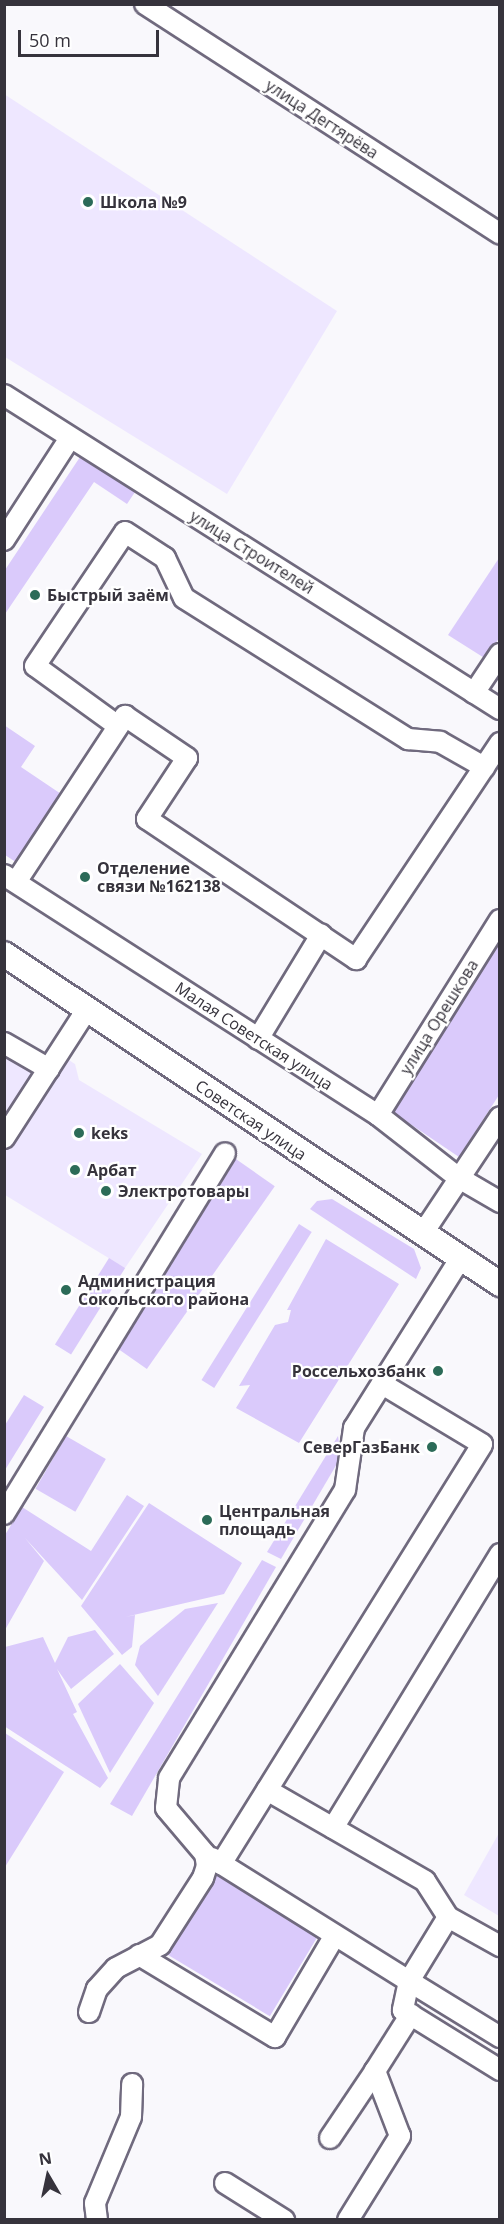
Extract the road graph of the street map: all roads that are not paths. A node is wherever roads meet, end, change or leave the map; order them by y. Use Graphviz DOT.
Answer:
graph roads {
  1 [pos="145,4"];
  2 [pos="500,234"];
  3 [pos="4,395"];
  4 [pos="70,438"];
  5 [pos="4,540"];
  6 [pos="500,654"];
  7 [pos="474,693"];
  8 [pos="500,709"];
  9 [pos="118,726"];
  10 [pos="500,743"];
  11 [pos="483,766"];
  12 [pos="10,878"];
  13 [pos="500,920"];
  14 [pos="321,935"];
  15 [pos="4,954"];
  16 [pos="87,1010"];
  17 [pos="258,1039"];
  18 [pos="4,1043"];
  19 [pos="49,1069"];
  20 [pos="378,1115"];
  21 [pos="500,1117"];
  22 [pos="4,1138"];
  23 [pos="225,1153"];
  24 [pos="459,1178"];
  25 [pos="500,1202"];
  26 [pos="423,1233"];
  27 [pos="460,1259"];
  28 [pos="500,1284"];
  29 [pos="382,1384"];
  30 [pos="4,1514"];
  31 [pos="500,1554"];
  32 [pos="267,1790"];
  33 [pos="333,1828"];
  34 [pos="213,1859"];
  35 [pos="448,1917"];
  36 [pos="334,1935"];
  37 [pos="500,1946"];
  38 [pos="140,1956"];
  39 [pos="409,1982"];
  40 [pos="89,2013"];
  41 [pos="411,2014"];
  42 [pos="500,2037"];
  43 [pos="500,2070"];
  44 [pos="375,2072"];
  45 [pos="132,2084"];
  46 [pos="330,2138"];
  47 [pos="225,2183"];
  48 [pos="97,2220"];
  49 [pos="284,2220"];
  50 [pos="348,2220"];
  1 -- 2 [label="street, улица Дегтярёва"];
  3 -- 4 [label="street, улица Строителей"];
  4 -- 5 [label="street"];
  4 -- 7 [label="street, улица Строителей"];
  6 -- 7 [label="street"];
  7 -- 8 [label="street, улица Строителей"];
  9 -- 11 [label="street"];
  9 -- 12 [label="street"];
  9 -- 14 [label="street"];
  10 -- 11 [label="street"];
  11 -- 14 [label="street"];
  12 -- 17 [label="street, Малая Советская улица"];
  13 -- 20 [label="street, улица Орешкова"];
  14 -- 17 [label="street"];
  15 -- 16 [label="main road, Советская улица"];
  16 -- 19 [label="street"];
  16 -- 26 [label="main road, Советская улица"];
  17 -- 20 [label="street, Малая Советская улица"];
  18 -- 19 [label="street"];
  19 -- 22 [label="street"];
  20 -- 24 [label="street, Малая Советская улица"];
  21 -- 24 [label="street"];
  23 -- 30 [label="street"];
  24 -- 25 [label="street, Малая Советская улица"];
  24 -- 26 [label="street"];
  26 -- 27 [label="main road, Советская улица"];
  27 -- 28 [label="main road, Советская улица"];
  27 -- 29 [label="street"];
  29 -- 32 [label="street"];
  29 -- 34 [label="street"];
  31 -- 33 [label="street"];
  32 -- 33 [label="street"];
  32 -- 34 [label="street"];
  33 -- 35 [label="street"];
  34 -- 36 [label="street"];
  34 -- 38 [label="street"];
  35 -- 37 [label="street"];
  35 -- 39 [label="street"];
  36 -- 38 [label="street"];
  36 -- 39 [label="street"];
  38 -- 40 [label="street"];
  39 -- 41 [label="street"];
  39 -- 42 [label="street"];
  41 -- 43 [label="street"];
  41 -- 44 [label="street"];
  44 -- 46 [label="street"];
  44 -- 50 [label="street"];
  45 -- 48 [label="street"];
  47 -- 49 [label="street"];
}
